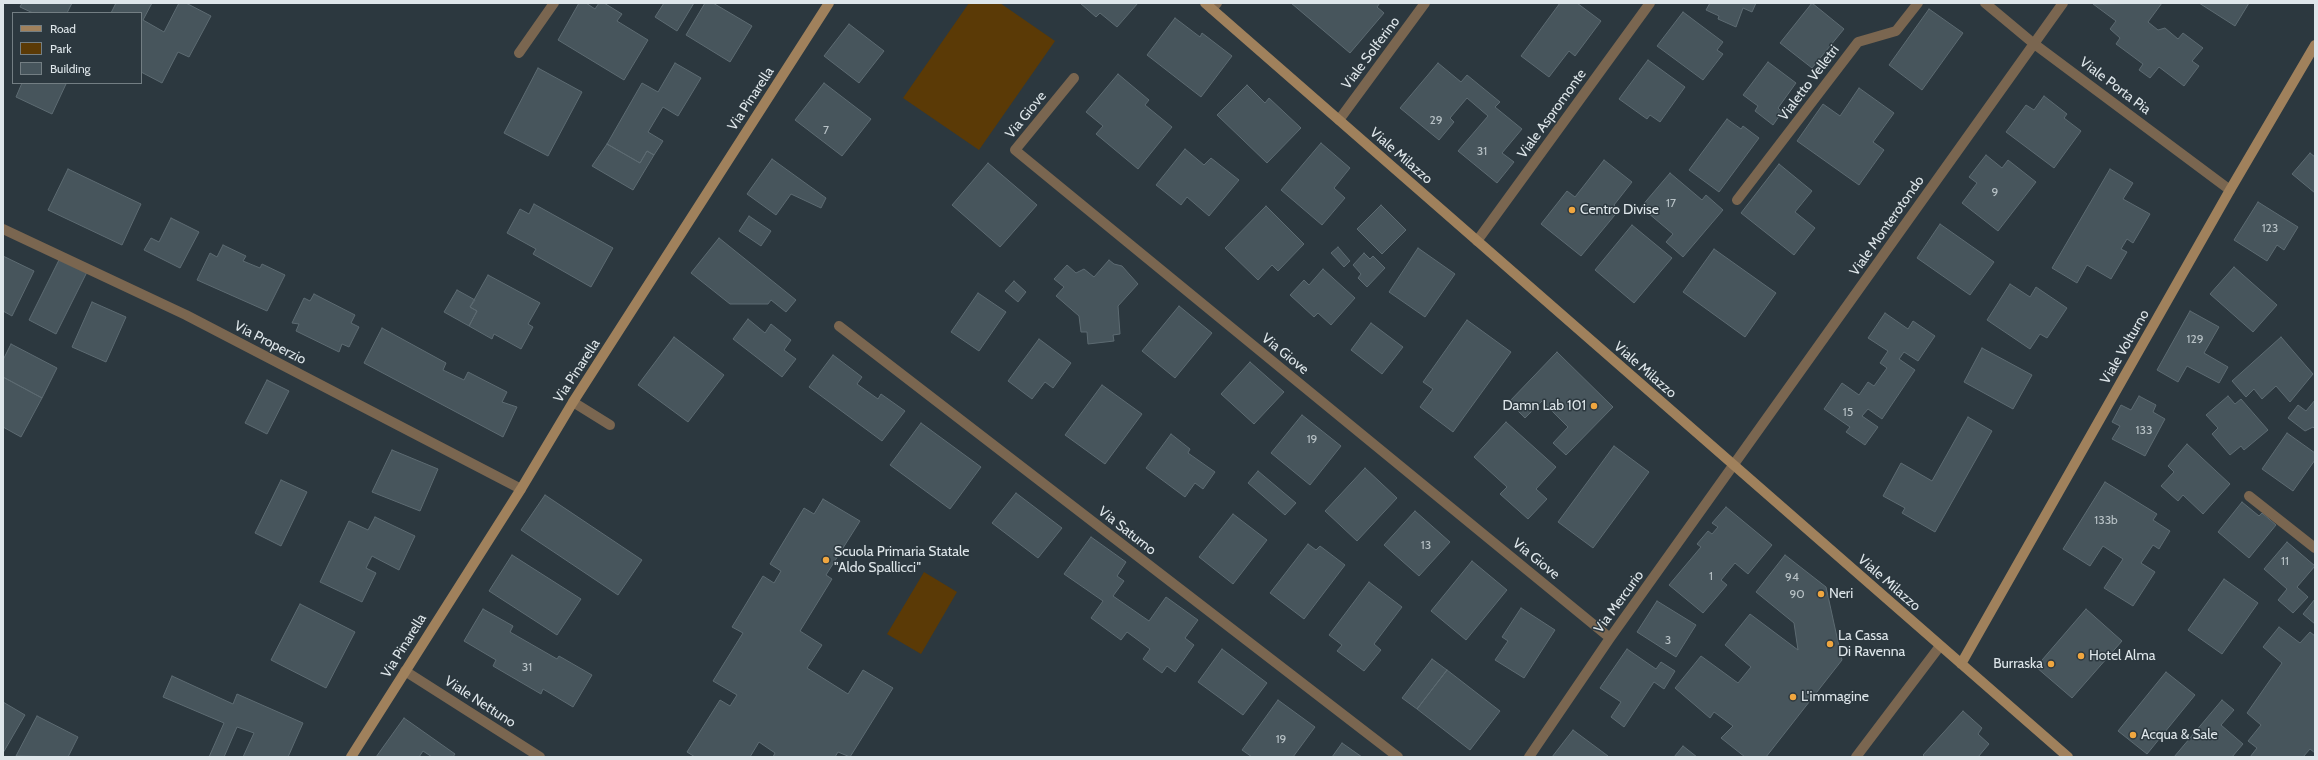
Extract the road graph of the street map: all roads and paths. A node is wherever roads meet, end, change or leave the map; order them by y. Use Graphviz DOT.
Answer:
graph roads {
  1 [pos="554,3"];
  2 [pos="829,3"];
  3 [pos="1425,3"];
  4 [pos="1650,3"];
  5 [pos="1918,3"];
  6 [pos="1985,3"];
  7 [pos="2063,3"];
  8 [pos="1211,5"];
  9 [pos="2033,43"];
  10 [pos="2315,45"];
  11 [pos="519,53"];
  12 [pos="1074,78"];
  13 [pos="1339,120"];
  14 [pos="2230,190"];
  15 [pos="1737,200"];
  16 [pos="3,229"];
  17 [pos="1477,241"];
  18 [pos="839,326"];
  19 [pos="573,402"];
  20 [pos="610,425"];
  21 [pos="1734,465"];
  22 [pos="521,489"];
  23 [pos="2249,496"];
  24 [pos="2315,548"];
  25 [pos="1610,638"];
  26 [pos="1940,646"];
  27 [pos="1961,664"];
  28 [pos="405,671"];
  29 [pos="351,757"];
  30 [pos="540,757"];
  31 [pos="1398,757"];
  32 [pos="1529,757"];
  33 [pos="1856,757"];
  34 [pos="2068,757"];
  1 -- 11 [label="street"];
  2 -- 19 [label="street, Via Pinarella"];
  3 -- 13 [label="street, Viale Solferino"];
  4 -- 17 [label="street, Viale Aspromonte"];
  5 -- 15 [label="street, Vialetto Velletri"];
  6 -- 9 [label="street, Viale Porta Pia"];
  7 -- 9 [label="street, Viale Monterotondo"];
  8 -- 13 [label="street, Viale Milazzo"];
  9 -- 14 [label="street, Viale Porta Pia"];
  9 -- 21 [label="street, Viale Monterotondo"];
  10 -- 14 [label="street, Viale Volturno"];
  12 -- 25 [label="street, Via Giove"];
  13 -- 17 [label="street, Viale Milazzo"];
  14 -- 27 [label="street, Viale Volturno"];
  16 -- 22 [label="street, Via Properzio"];
  17 -- 21 [label="street, Viale Milazzo"];
  18 -- 31 [label="street, Via Saturno"];
  19 -- 20 [label="street"];
  19 -- 22 [label="street, Via Pinarella"];
  21 -- 25 [label="street, Via Mercurio"];
  21 -- 26 [label="street, Viale Milazzo"];
  22 -- 28 [label="street, Via Pinarella"];
  23 -- 24 [label="street"];
  25 -- 32 [label="street, Via Mercurio"];
  26 -- 27 [label="street, Viale Milazzo"];
  26 -- 33 [label="street"];
  27 -- 34 [label="street, Viale Milazzo"];
  28 -- 29 [label="street, Via Pinarella"];
  28 -- 30 [label="street, Viale Nettuno"];
}
